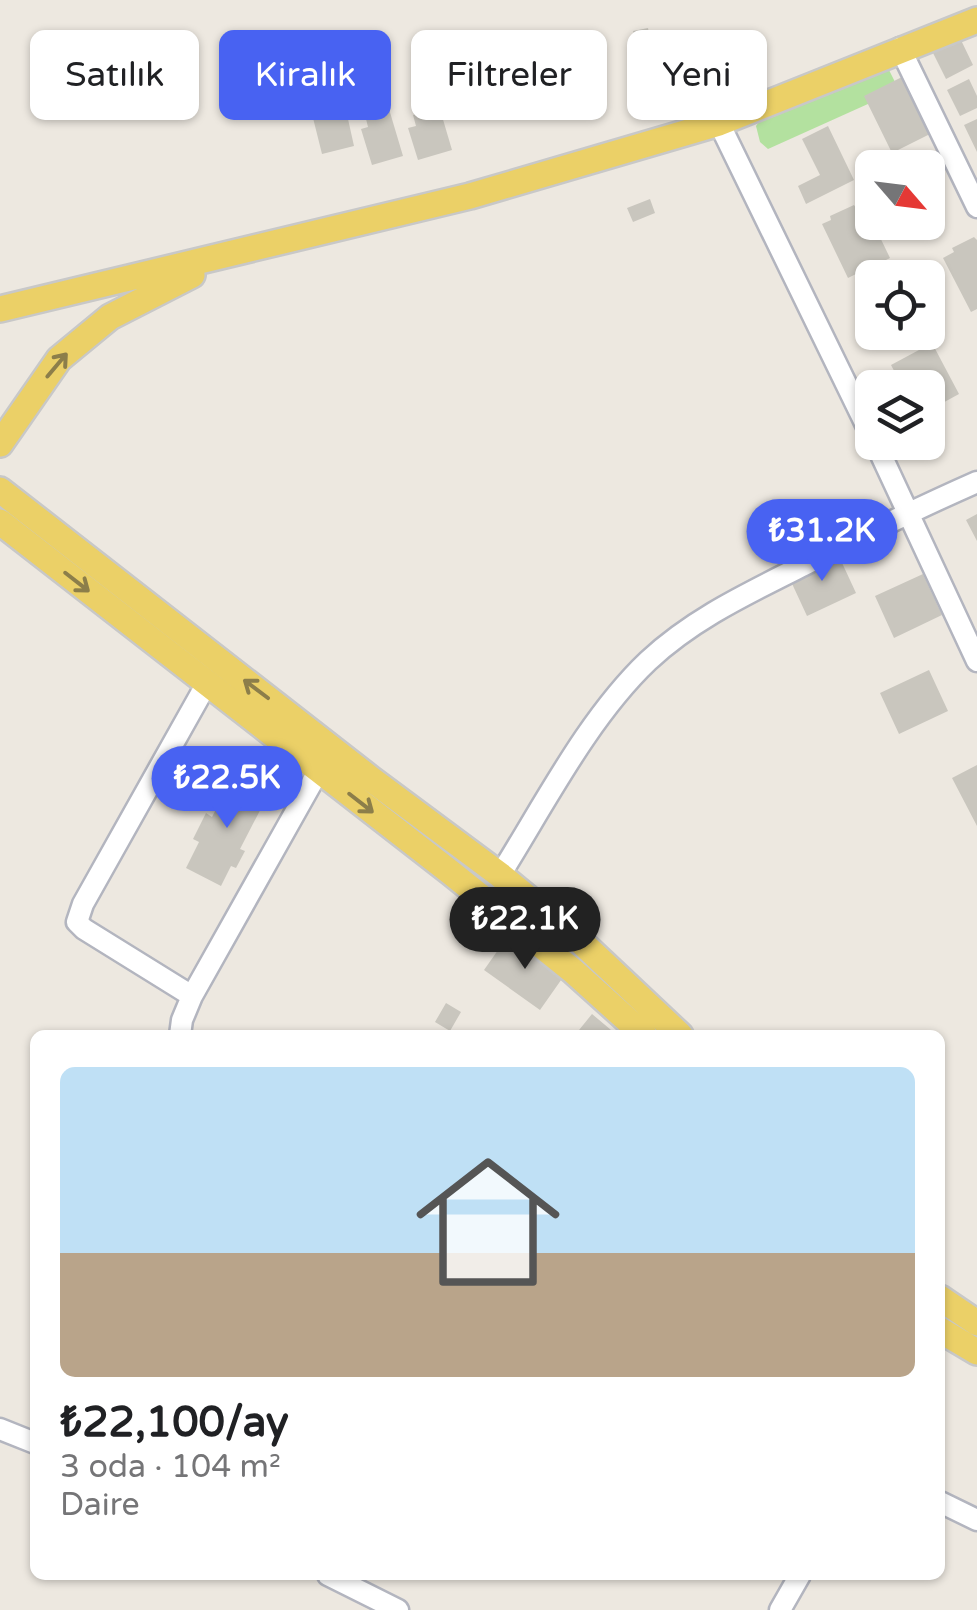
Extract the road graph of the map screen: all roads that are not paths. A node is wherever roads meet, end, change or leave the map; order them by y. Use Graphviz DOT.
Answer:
graph roads {
  1 [pos="977,20"];
  2 [pos="900,48"];
  3 [pos="720,123"];
  4 [pos="977,206"];
  5 [pos="232,255"];
  6 [pos="0,308"];
  7 [pos="855,401"];
  8 [pos="0,444"];
  9 [pos="884,460"];
  10 [pos="977,482"];
  11 [pos="0,490"];
  12 [pos="909,512"];
  13 [pos="0,522"];
  14 [pos="977,661"];
  15 [pos="207,683"];
  16 [pos="319,770"];
  17 [pos="500,875"];
  18 [pos="192,996"];
  19 [pos="181,1030"];
  20 [pos="638,1030"];
  21 [pos="675,1030"];
  22 [pos="954,1332"];
  23 [pos="977,1352"];
  24 [pos="0,1429"];
  25 [pos="30,1441"];
  26 [pos="945,1504"];
  27 [pos="977,1520"];
  28 [pos="338,1580"];
  29 [pos="797,1580"];
  30 [pos="398,1610"];
  31 [pos="780,1610"];
  1 -- 2 [label="main road"];
  2 -- 3 [label="main road"];
  2 -- 4 [label="street"];
  3 -- 5 [label="main road"];
  3 -- 7 [label="street"];
  5 -- 6 [label="main road"];
  8 -- 5 [label="main road, one-way"];
  9 -- 12 [label="street"];
  10 -- 12 [label="street"];
  17 -- 11 [label="main road, one-way"];
  12 -- 14 [label="street"];
  12 -- 17 [label="street"];
  13 -- 15 [label="main road, one-way"];
  15 -- 16 [label="main road"];
  15 -- 18 [label="street"];
  16 -- 18 [label="street"];
  16 -- 20 [label="main road, one-way"];
  17 -- 21 [label="main road"];
  18 -- 19 [label="street"];
  22 -- 23 [label="main road"];
  24 -- 25 [label="street"];
  26 -- 27 [label="street"];
  28 -- 30 [label="street"];
  29 -- 31 [label="street"];
}
